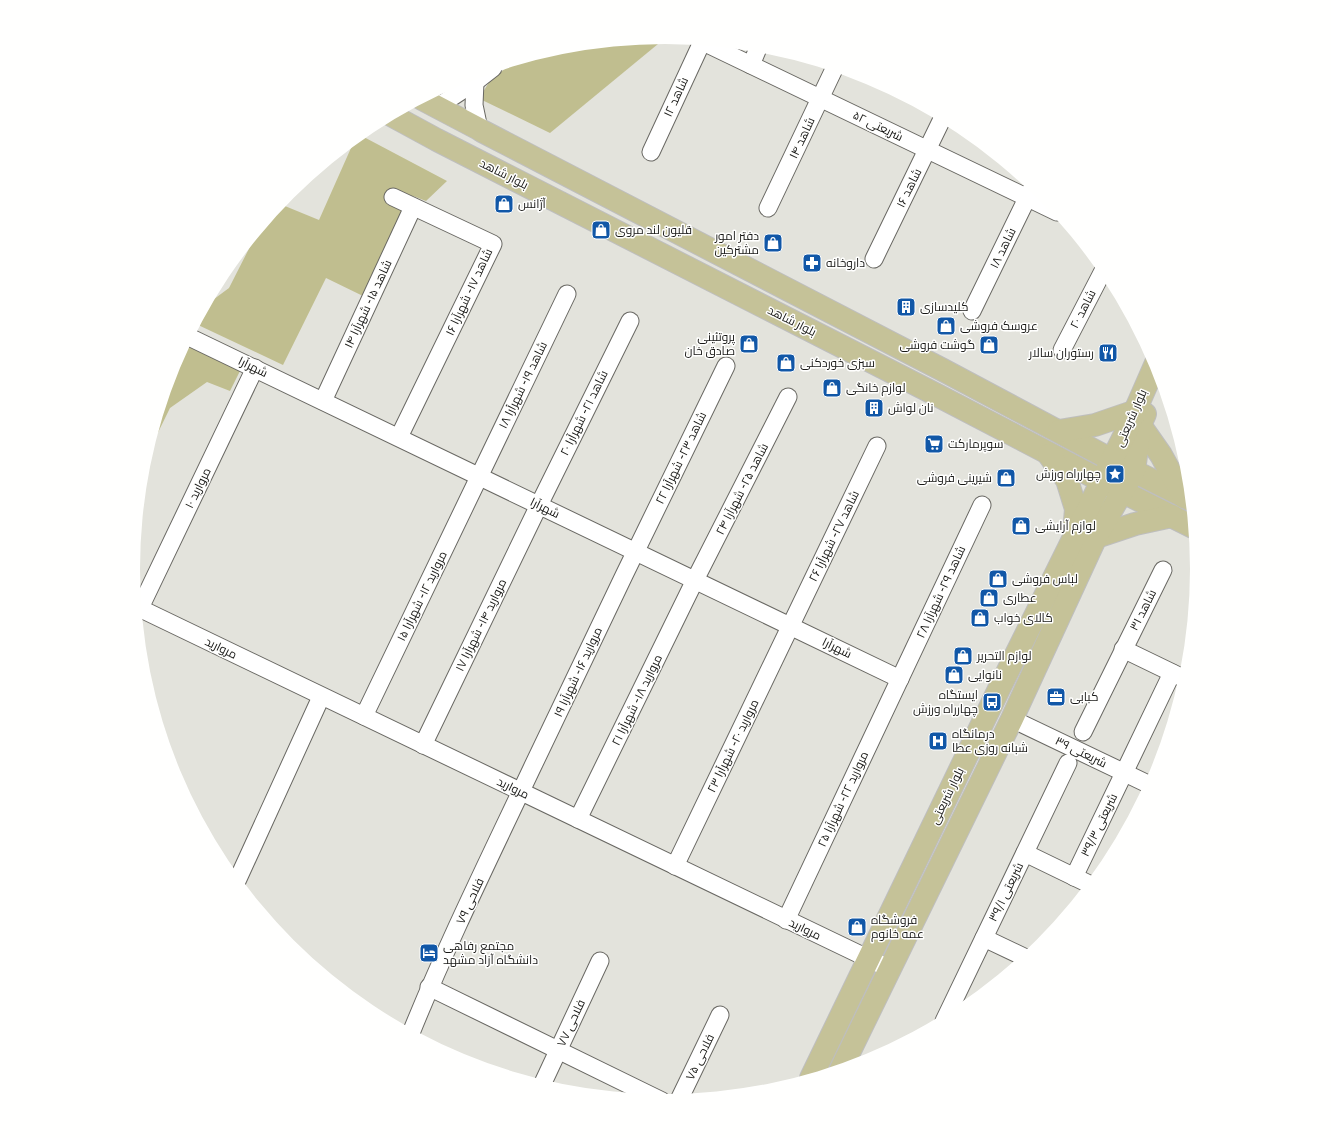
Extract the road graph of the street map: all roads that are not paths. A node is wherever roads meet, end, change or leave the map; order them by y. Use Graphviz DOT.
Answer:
graph roads {
  1 [pos="698,45"];
  2 [pos="710,46"];
  3 [pos="756,52"];
  4 [pos="750,65"];
  5 [pos="833,72"];
  6 [pos="479,79"];
  7 [pos="475,82"];
  8 [pos="820,99"];
  9 [pos="429,103"];
  10 [pos="397,118"];
  11 [pos="941,122"];
  12 [pos="479,129"];
  13 [pos="927,150"];
  14 [pos="650,152"];
  15 [pos="1030,192"];
  16 [pos="393,197"];
  17 [pos="413,207"];
  18 [pos="768,208"];
  19 [pos="874,259"];
  20 [pos="1100,275"];
  21 [pos="567,294"];
  22 [pos="972,311"];
  23 [pos="630,321"];
  24 [pos="194,339"];
  25 [pos="1062,350"];
  26 [pos="726,366"];
  27 [pos="255,368"];
  28 [pos="1153,373"];
  29 [pos="1157,385"];
  30 [pos="788,397"];
  31 [pos="323,401"];
  32 [pos="1137,418"];
  33 [pos="1059,431"];
  34 [pos="399,437"];
  35 [pos="877,446"];
  36 [pos="1047,452"];
  37 [pos="1112,460"];
  38 [pos="1134,471"];
  39 [pos="480,476"];
  40 [pos="1101,481"];
  41 [pos="1123,492"];
  42 [pos="1185,496"];
  43 [pos="1186,498"];
  44 [pos="539,505"];
  45 [pos="982,505"];
  46 [pos="1172,516"];
  47 [pos="1188,524"];
  48 [pos="1074,535"];
  49 [pos="1096,537"];
  50 [pos="635,551"];
  51 [pos="1163,570"];
  52 [pos="695,580"];
  53 [pos="142,602"];
  54 [pos="143,610"];
  55 [pos="791,626"];
  56 [pos="1123,649"];
  57 [pos="1179,676"];
  58 [pos="900,679"];
  59 [pos="321,697"];
  60 [pos="364,716"];
  61 [pos="1012,719"];
  62 [pos="1083,732"];
  63 [pos="423,745"];
  64 [pos="1068,763"];
  65 [pos="1124,772"];
  66 [pos="1145,782"];
  67 [pos="521,792"];
  68 [pos="578,819"];
  69 [pos="1025,853"];
  70 [pos="675,866"];
  71 [pos="239,876"];
  72 [pos="1074,876"];
  73 [pos="1087,883"];
  74 [pos="786,920"];
  75 [pos="984,938"];
  76 [pos="1021,956"];
  77 [pos="868,959"];
  78 [pos="600,961"];
  79 [pos="890,969"];
  80 [pos="429,988"];
  81 [pos="949,1011"];
  82 [pos="720,1015"];
  83 [pos="412,1029"];
  84 [pos="558,1050"];
  85 [pos="844,1062"];
  86 [pos="814,1072"];
  87 [pos="545,1080"];
  88 [pos="647,1093"];
  89 [pos="682,1094"];
  1 -- 14 [label="street, شاهد ۱۲"];
  2 -- 4 [label="street, شریعتی ۵۲"];
  3 -- 4 [label="street"];
  4 -- 8 [label="street, شریعتی ۵۲"];
  5 -- 8 [label="street, شاهد ۱۴"];
  6 -- 7 [label="street"];
  7 -- 9 [label="street"];
  7 -- 12 [label="street"];
  8 -- 13 [label="street, شریعتی ۵۲"];
  8 -- 18 [label="street, شاهد ۱۴"];
  9 -- 12 [label="main road"];
  10 -- 36 [label="main road, بلوار شاهد"];
  11 -- 13 [label="street, شاهد ۱۶"];
  12 -- 33 [label="main road"];
  13 -- 15 [label="street, شریعتی ۵۲"];
  13 -- 19 [label="street, شاهد ۱۶"];
  15 -- 22 [label="street, شاهد ۱۸"];
  16 -- 17 [label="street, شاهد ۱۷- شهرآرا ۱۶"];
  17 -- 31 [label="street, شاهد ۱۵- شهرآرا ۱۴"];
  17 -- 34 [label="street, شاهد ۱۷- شهرآرا ۱۶"];
  20 -- 25 [label="street, شاهد ۲۰"];
  21 -- 39 [label="street, شاهد ۱۹- شهرآرا ۱۸"];
  23 -- 44 [label="street, شاهد ۲۱- شهرآرا ۲۰"];
  24 -- 27 [label="street, شهرآرا"];
  26 -- 50 [label="street, شاهد ۲۳- شهرآرا ۲۲"];
  27 -- 31 [label="street, شهرآرا"];
  27 -- 53 [label="street, مروارید ۱۰"];
  28 -- 32 [label="main road, بلوار شریعتی"];
  29 -- 32 [label="main road, بلوار شریعتی"];
  30 -- 52 [label="street, شاهد ۲۵- شهرآرا ۲۴"];
  31 -- 34 [label="street, شهرآرا"];
  32 -- 33 [label="main road"];
  32 -- 37 [label="main road, بلوار شریعتی"];
  32 -- 38 [label="main road, بلوار شریعتی"];
  32 -- 42 [label="main road"];
  33 -- 37 [label="main road"];
  34 -- 39 [label="street, شهرآرا"];
  35 -- 55 [label="street, شاهد ۲۷- شهرآرا ۲۶"];
  36 -- 40 [label="main road, بلوار شاهد"];
  36 -- 48 [label="main road"];
  37 -- 38 [label="main road"];
  37 -- 40 [label="main road, بلوار شریعتی"];
  38 -- 41 [label="main road, بلوار شریعتی"];
  38 -- 43 [label="main road"];
  39 -- 44 [label="street, شهرآرا"];
  39 -- 60 [label="street, مروارید ۱۲- شهرآرا ۱۵"];
  40 -- 41 [label="main road, بلوار شاهد"];
  40 -- 48 [label="main road, بلوار شریعتی"];
  41 -- 46 [label="main road, بلوار شاهد"];
  41 -- 49 [label="main road, بلوار شریعتی"];
  44 -- 50 [label="street, شهرآرا"];
  44 -- 63 [label="street, مروارید ۱۴- شهرآرا ۱۷"];
  45 -- 58 [label="street, شاهد ۲۹- شهرآرا ۲۸"];
  46 -- 47 [label="main road, بلوار شاهد"];
  46 -- 49 [label="main road"];
  48 -- 77 [label="main road, بلوار شریعتی"];
  49 -- 61 [label="main road, بلوار شریعتی"];
  50 -- 52 [label="street, شهرآرا"];
  50 -- 67 [label="street, مروارید ۱۶- شهرآرا ۱۹"];
  51 -- 56 [label="street, شاهد ۳۱"];
  52 -- 55 [label="street, شهرآرا"];
  52 -- 68 [label="street, مروارید ۱۸- شهرآرا ۲۱"];
  54 -- 59 [label="street, مروارید"];
  55 -- 58 [label="street, شهرآرا"];
  55 -- 70 [label="street, مروارید ۲۰- شهرآرا ۲۳"];
  56 -- 57 [label="street"];
  56 -- 62 [label="street, شاهد ۳۱"];
  57 -- 65 [label="street, شریعتی ۳۹/۳"];
  58 -- 74 [label="street, مروارید ۲۲- شهرآرا ۲۵"];
  59 -- 60 [label="street, مروارید"];
  59 -- 71 [label="street"];
  60 -- 63 [label="street, مروارید"];
  61 -- 65 [label="street, شریعتی ۳۹"];
  61 -- 79 [label="main road, بلوار شریعتی"];
  63 -- 67 [label="street, مروارید"];
  64 -- 69 [label="street, شریعتی ۳۹/۱"];
  65 -- 66 [label="street, شریعتی ۳۹"];
  65 -- 72 [label="street, شریعتی ۳۹/۳"];
  67 -- 68 [label="street, مروارید"];
  67 -- 80 [label="street, فلاحی ۷۹"];
  68 -- 70 [label="street, مروارید"];
  69 -- 72 [label="street"];
  69 -- 75 [label="street, شریعتی ۳۹/۱"];
  70 -- 74 [label="street, مروارید"];
  72 -- 73 [label="street"];
  74 -- 77 [label="street, مروارید"];
  75 -- 76 [label="street"];
  75 -- 81 [label="street, شریعتی ۳۹/۱"];
  77 -- 79 [label="street, مروارید"];
  77 -- 86 [label="main road, بلوار شریعتی"];
  78 -- 84 [label="street, فلاحی ۷۷"];
  79 -- 85 [label="main road, بلوار شریعتی"];
  80 -- 83 [label="street, فلاحی ۷۹"];
  80 -- 84 [label="street"];
  82 -- 89 [label="street, فلاحی ۷۵"];
  84 -- 87 [label="street, فلاحی ۷۷"];
  84 -- 88 [label="street"];
}
